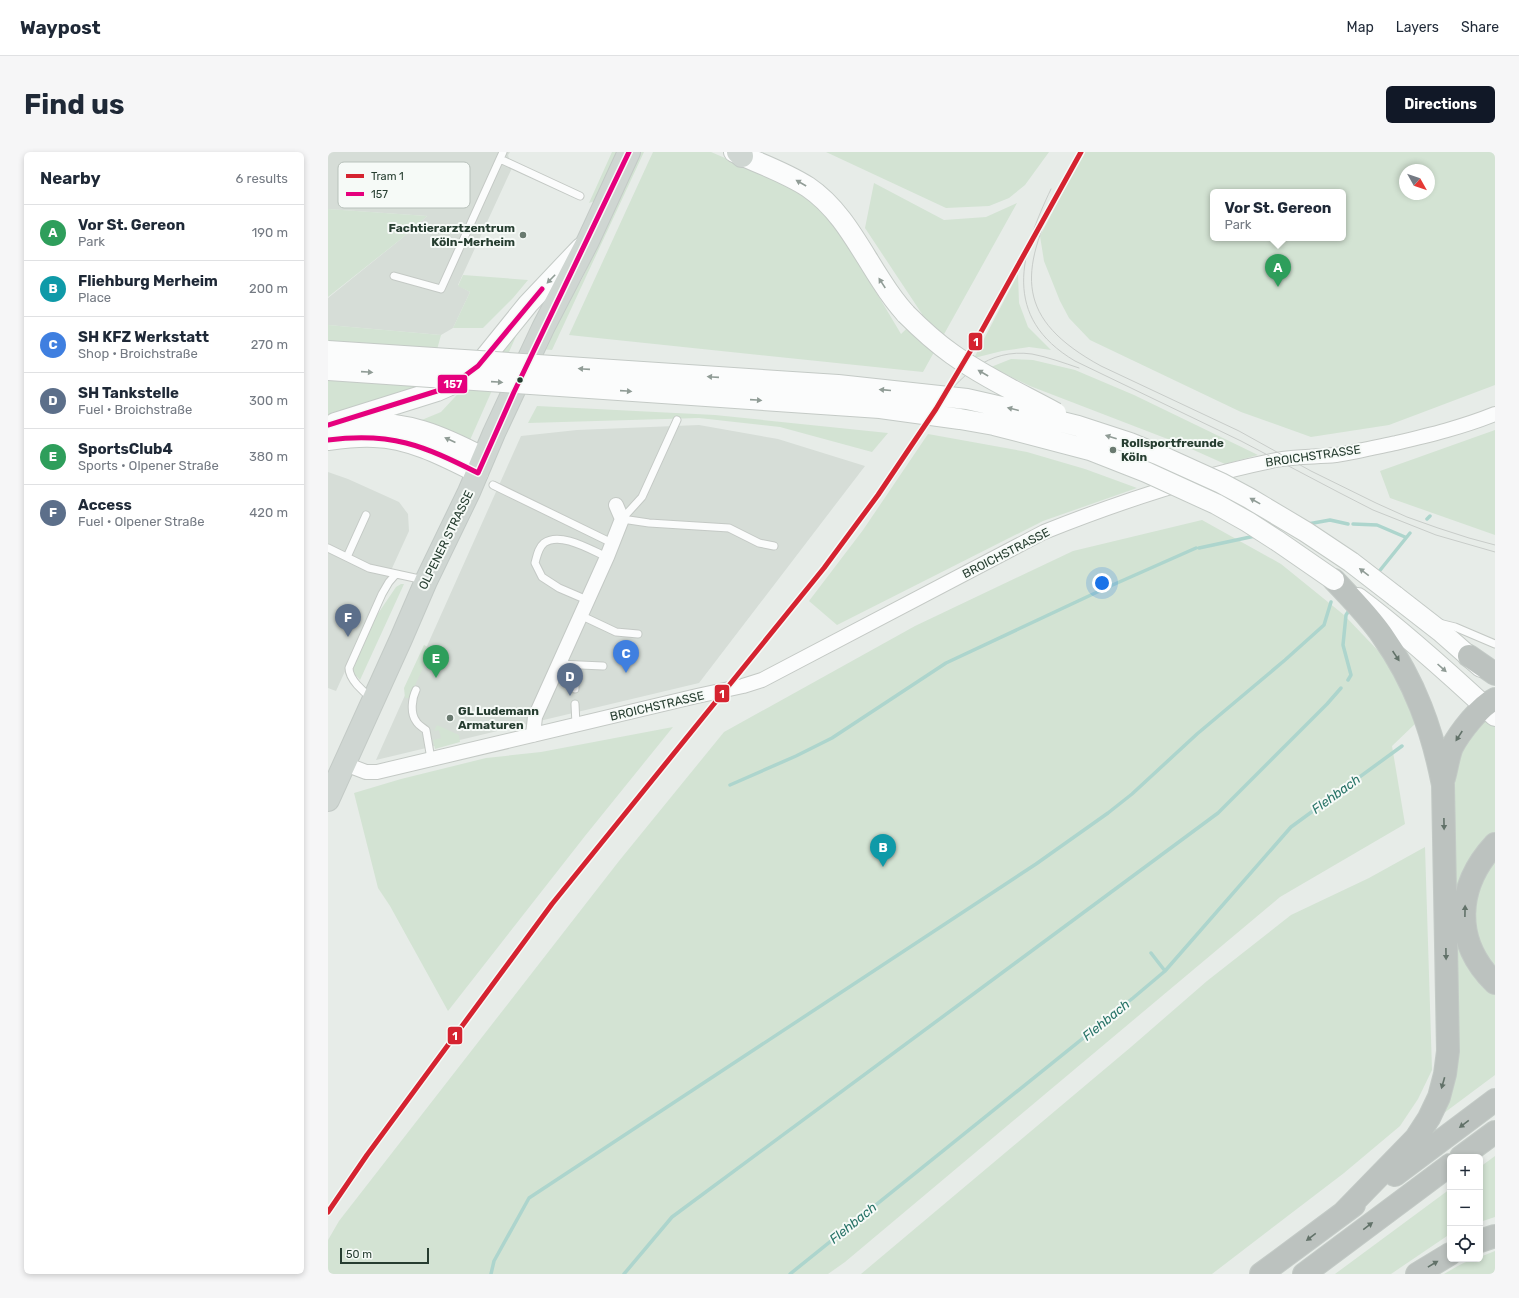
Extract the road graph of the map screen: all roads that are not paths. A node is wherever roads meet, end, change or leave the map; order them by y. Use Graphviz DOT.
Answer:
graph roads {
  1 [pos="629,152"];
  2 [pos="738,153"];
  3 [pos="502,156"];
  4 [pos="580,196"];
  5 [pos="588,241"];
  6 [pos="394,276"];
  7 [pos="328,351"];
  8 [pos="328,370"];
  9 [pos="1495,414"];
  10 [pos="677,420"];
  11 [pos="1078,426"];
  12 [pos="330,430"];
  13 [pos="485,472"];
  14 [pos="616,506"];
  15 [pos="366,514"];
  16 [pos="622,519"];
  17 [pos="612,543"];
  18 [pos="774,546"];
  19 [pos="328,548"];
  20 [pos="347,557"];
  21 [pos="607,557"];
  22 [pos="396,574"];
  23 [pos="1334,580"];
  24 [pos="426,581"];
  25 [pos="587,600"];
  26 [pos="580,616"];
  27 [pos="1377,619"];
  28 [pos="1425,619"];
  29 [pos="638,634"];
  30 [pos="1495,644"];
  31 [pos="1469,656"];
  32 [pos="603,666"];
  33 [pos="556,668"];
  34 [pos="1495,674"];
  35 [pos="1495,681"];
  36 [pos="575,689"];
  37 [pos="416,690"];
  38 [pos="374,700"];
  39 [pos="575,704"];
  40 [pos="1491,707"];
  41 [pos="576,725"];
  42 [pos="533,736"];
  43 [pos="430,759"];
  44 [pos="345,764"];
  45 [pos="1443,785"];
  46 [pos="328,800"];
  47 [pos="1495,844"];
  48 [pos="1495,983"];
  49 [pos="1495,1100"];
  50 [pos="1495,1132"];
  51 [pos="1465,1154"];
  52 [pos="1447,1167"];
  53 [pos="1342,1214"];
  54 [pos="1495,1236"];
  55 [pos="1483,1240"];
  56 [pos="1447,1256"];
  57 [pos="1261,1274"];
  58 [pos="1304,1274"];
  59 [pos="1417,1274"];
  1 -- 5 [label="main road, OLPENER STRASSE"];
  11 -- 2 [label="main road, one-way, bridge"];
  3 -- 4 [label="lane"];
  3 -- 6 [label="lane"];
  5 -- 12 [label="main road, one-way"];
  5 -- 13 [label="main road, OLPENER STRASSE"];
  11 -- 7 [label="main road, one-way, bridge"];
  8 -- 23 [label="main road, one-way, bridge"];
  9 -- 41 [label="street, BROICHSTRASSE"];
  10 -- 16 [label="lane"];
  28 -- 11 [label="main road, one-way, bridge"];
  12 -- 13 [label="main road"];
  13 -- 17 [label="lane"];
  13 -- 24 [label="main road, OLPENER STRASSE"];
  14 -- 16 [label="street"];
  15 -- 20 [label="lane"];
  16 -- 17 [label="street"];
  16 -- 18 [label="lane"];
  17 -- 21 [label="street"];
  19 -- 20 [label="lane"];
  20 -- 22 [label="lane"];
  21 -- 25 [label="street"];
  21 -- 25 [label="lane"];
  22 -- 24 [label="lane"];
  22 -- 38 [label="lane"];
  23 -- 27 [label="highway"];
  24 -- 38 [label="main road, OLPENER STRASSE"];
  25 -- 26 [label="street"];
  26 -- 29 [label="lane"];
  26 -- 33 [label="street"];
  27 -- 40 [label="main road, one-way"];
  27 -- 45 [label="highway, one-way"];
  28 -- 30 [label="lane"];
  28 -- 31 [label="main road"];
  31 -- 34 [label="highway"];
  31 -- 35 [label="main road"];
  32 -- 33 [label="lane"];
  33 -- 36 [label="lane"];
  33 -- 42 [label="street"];
  37 -- 43 [label="lane"];
  38 -- 44 [label="main road, OLPENER STRASSE"];
  39 -- 41 [label="lane"];
  40 -- 45 [label="highway, one-way"];
  41 -- 42 [label="street, BROICHSTRASSE"];
  42 -- 43 [label="street, BROICHSTRASSE"];
  43 -- 44 [label="street, BROICHSTRASSE"];
  44 -- 46 [label="main road, OLPENER STRASSE"];
  45 -- 53 [label="highway, one-way"];
  48 -- 47 [label="highway, one-way"];
  49 -- 53 [label="highway, one-way"];
  50 -- 51 [label="highway"];
  58 -- 52 [label="highway, one-way"];
  53 -- 57 [label="highway, one-way"];
  54 -- 55 [label="highway"];
  59 -- 56 [label="highway, one-way"];
}
